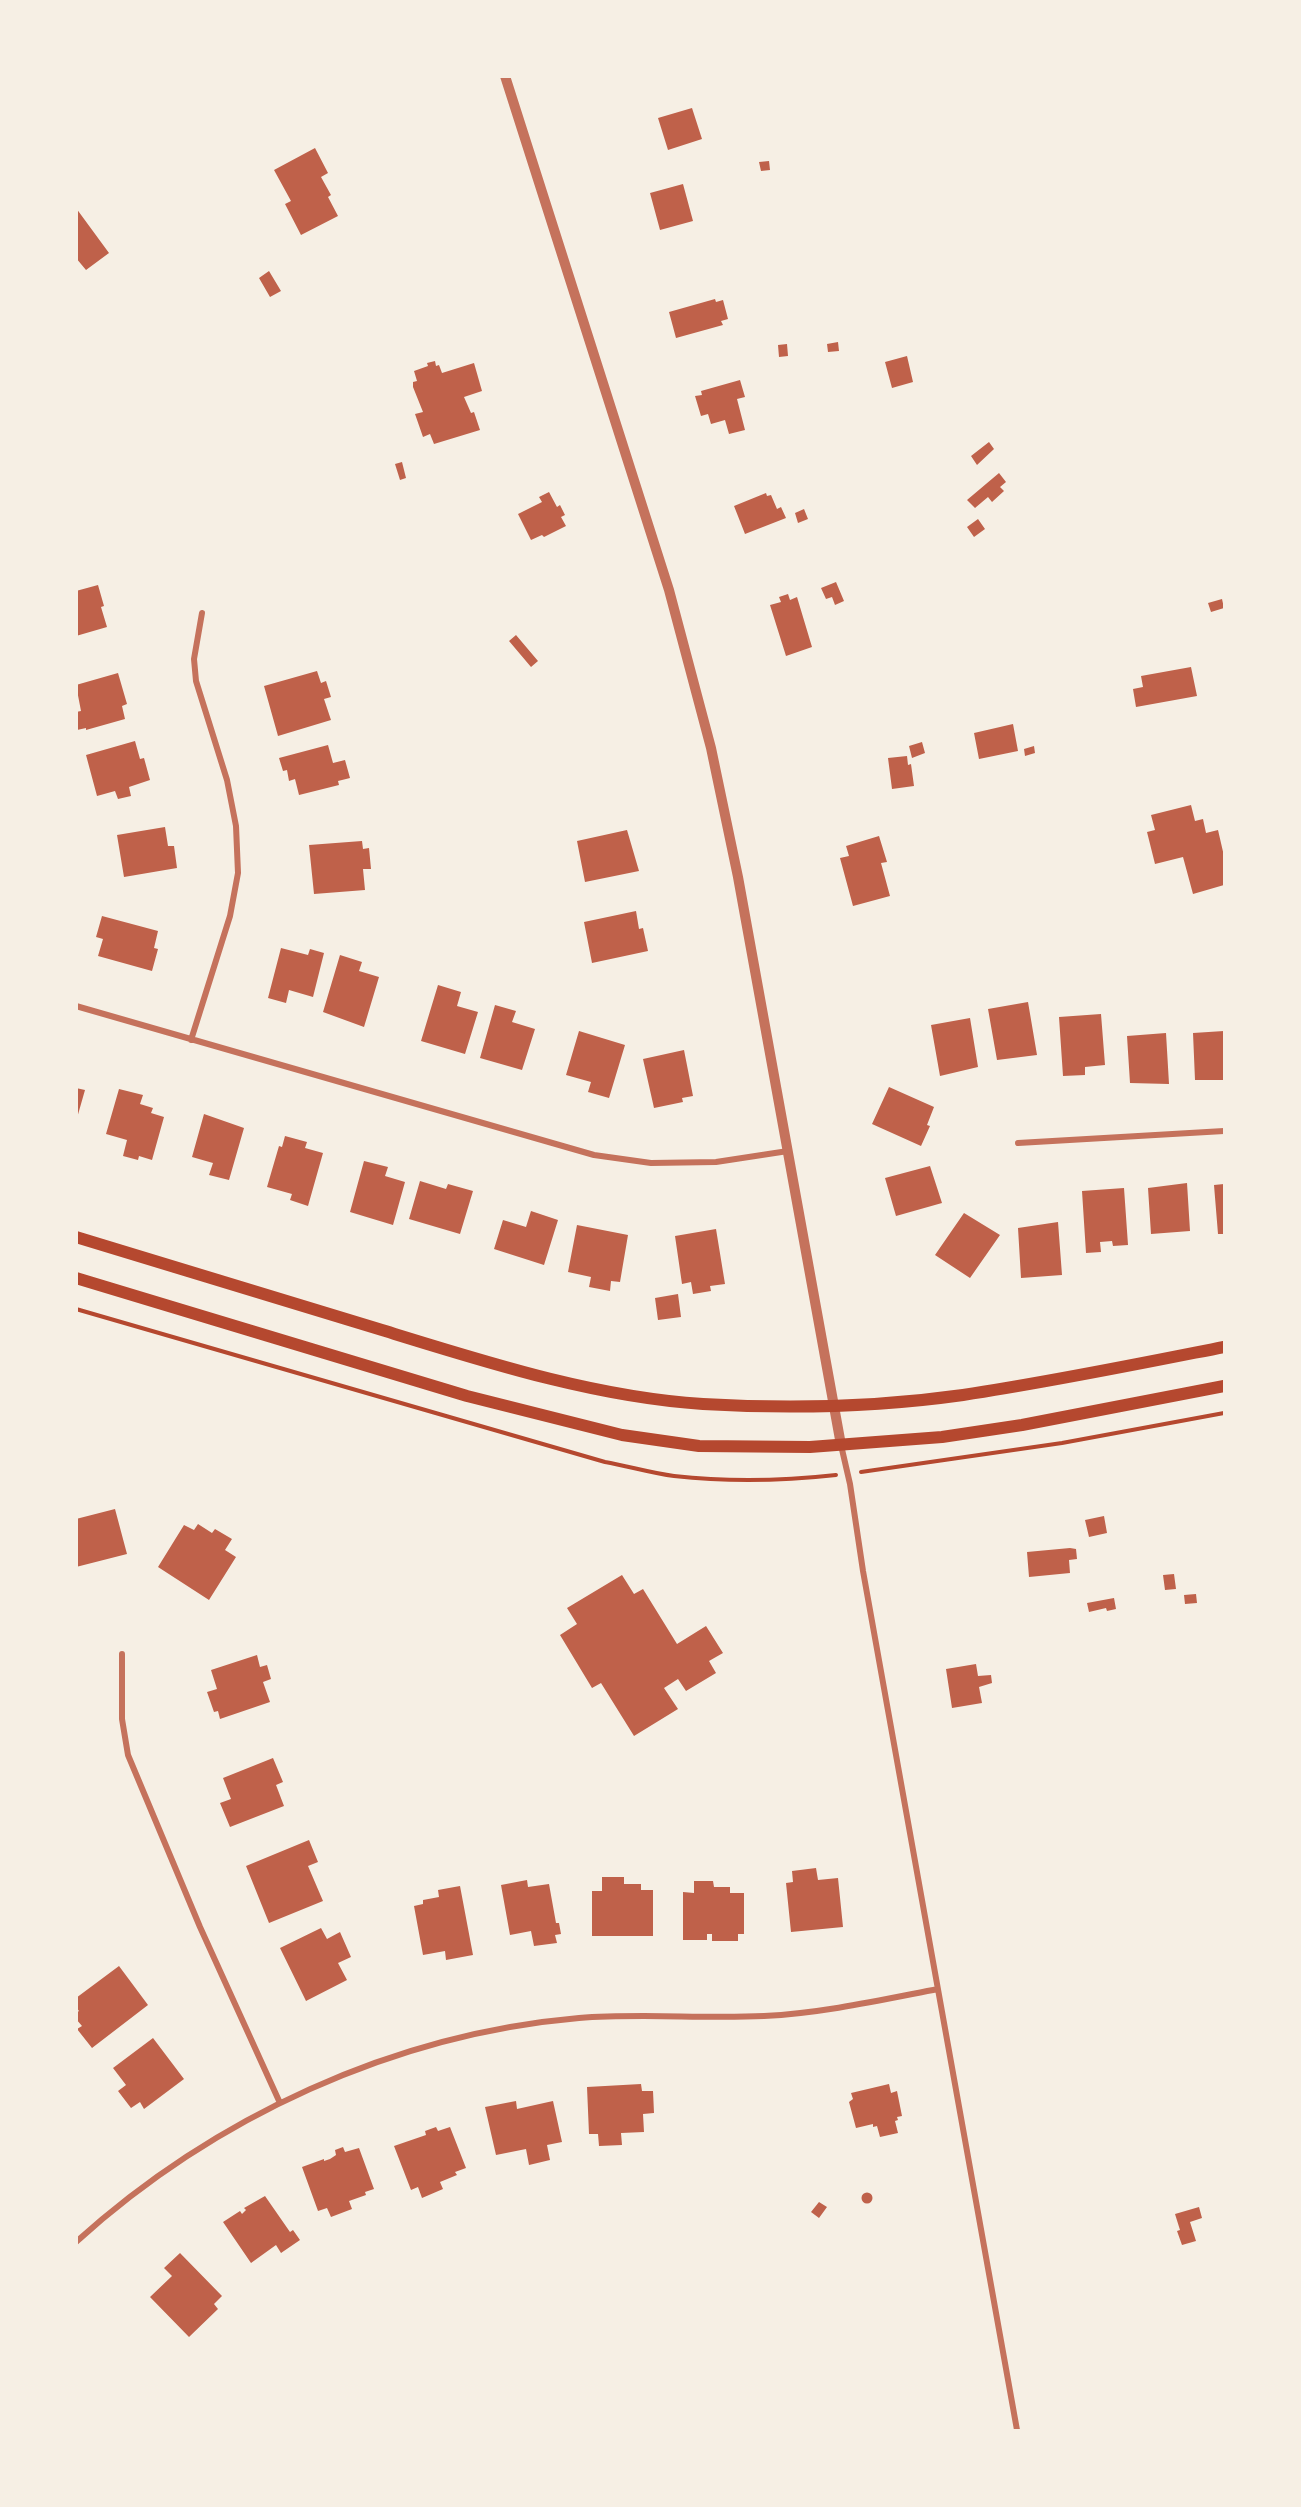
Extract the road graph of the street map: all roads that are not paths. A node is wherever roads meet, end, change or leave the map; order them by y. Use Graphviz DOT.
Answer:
graph roads {
  1 [pos="505,76"];
  2 [pos="202,613"];
  3 [pos="76,1006"];
  4 [pos="191,1040"];
  5 [pos="1224,1131"];
  6 [pos="1017,1143"];
  7 [pos="788,1151"];
  8 [pos="76,1237"];
  9 [pos="76,1278"];
  10 [pos="1224,1347"];
  11 [pos="1224,1386"];
  12 [pos="834,1405"];
  13 [pos="841,1445"];
  14 [pos="122,1654"];
  15 [pos="938,1989"];
  16 [pos="280,2103"];
  17 [pos="76,2242"];
  18 [pos="1017,2430"];
  1 -- 7 [label="street"];
  2 -- 4 [label="street"];
  3 -- 4 [label="street"];
  4 -- 7 [label="street"];
  5 -- 6 [label="street"];
  7 -- 12 [label="street"];
  8 -- 12 [label="main road"];
  9 -- 13 [label="main road"];
  10 -- 12 [label="main road"];
  11 -- 13 [label="main road"];
  12 -- 13 [label="street"];
  13 -- 15 [label="street"];
  14 -- 16 [label="street"];
  15 -- 16 [label="street"];
  15 -- 18 [label="street"];
  16 -- 17 [label="street"];
}
